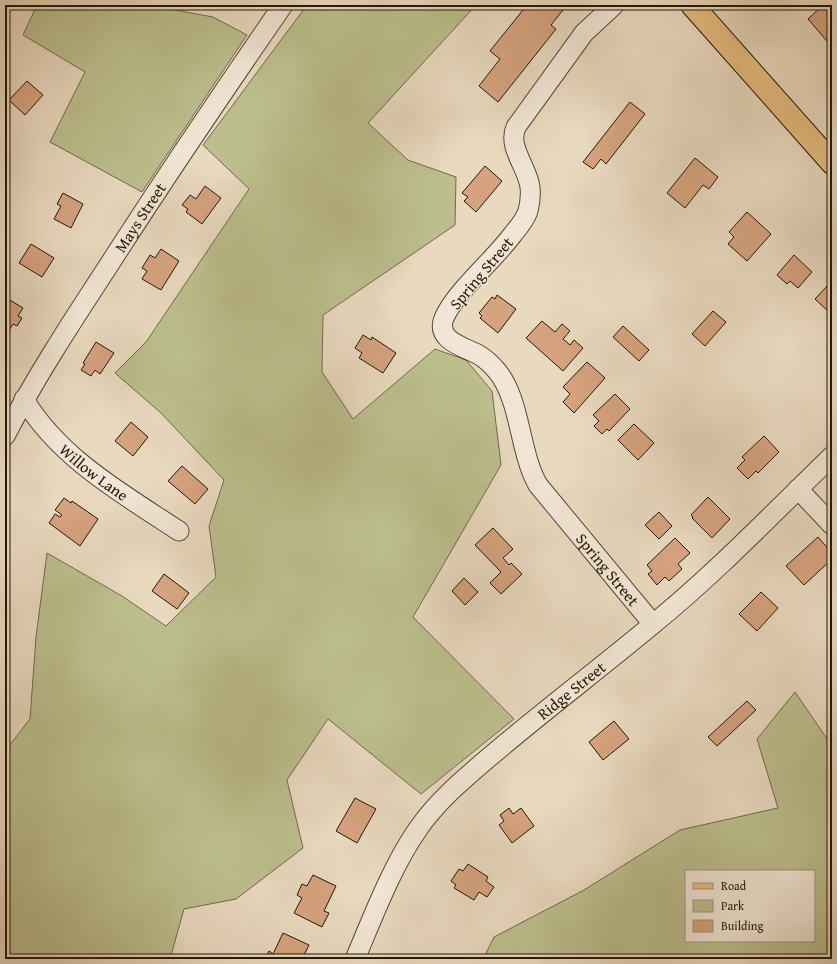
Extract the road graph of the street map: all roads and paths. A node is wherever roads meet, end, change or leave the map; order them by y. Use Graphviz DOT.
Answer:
graph roads {
  1 [pos="283,5"];
  2 [pos="614,5"];
  3 [pos="692,5"];
  4 [pos="832,163"];
  5 [pos="24,399"];
  6 [pos="5,436"];
  7 [pos="832,456"];
  8 [pos="798,489"];
  9 [pos="832,525"];
  10 [pos="179,531"];
  11 [pos="654,624"];
  12 [pos="355,959"];
  1 -- 5 [label="street, Mays Street"];
  2 -- 11 [label="street, Spring Street"];
  3 -- 4 [label="main road"];
  5 -- 6 [label="street, Mays Street"];
  5 -- 10 [label="street, Willow Lane"];
  7 -- 8 [label="street, Ridge Street"];
  8 -- 9 [label="street"];
  8 -- 11 [label="street, Ridge Street"];
  11 -- 12 [label="street, Ridge Street"];
}
